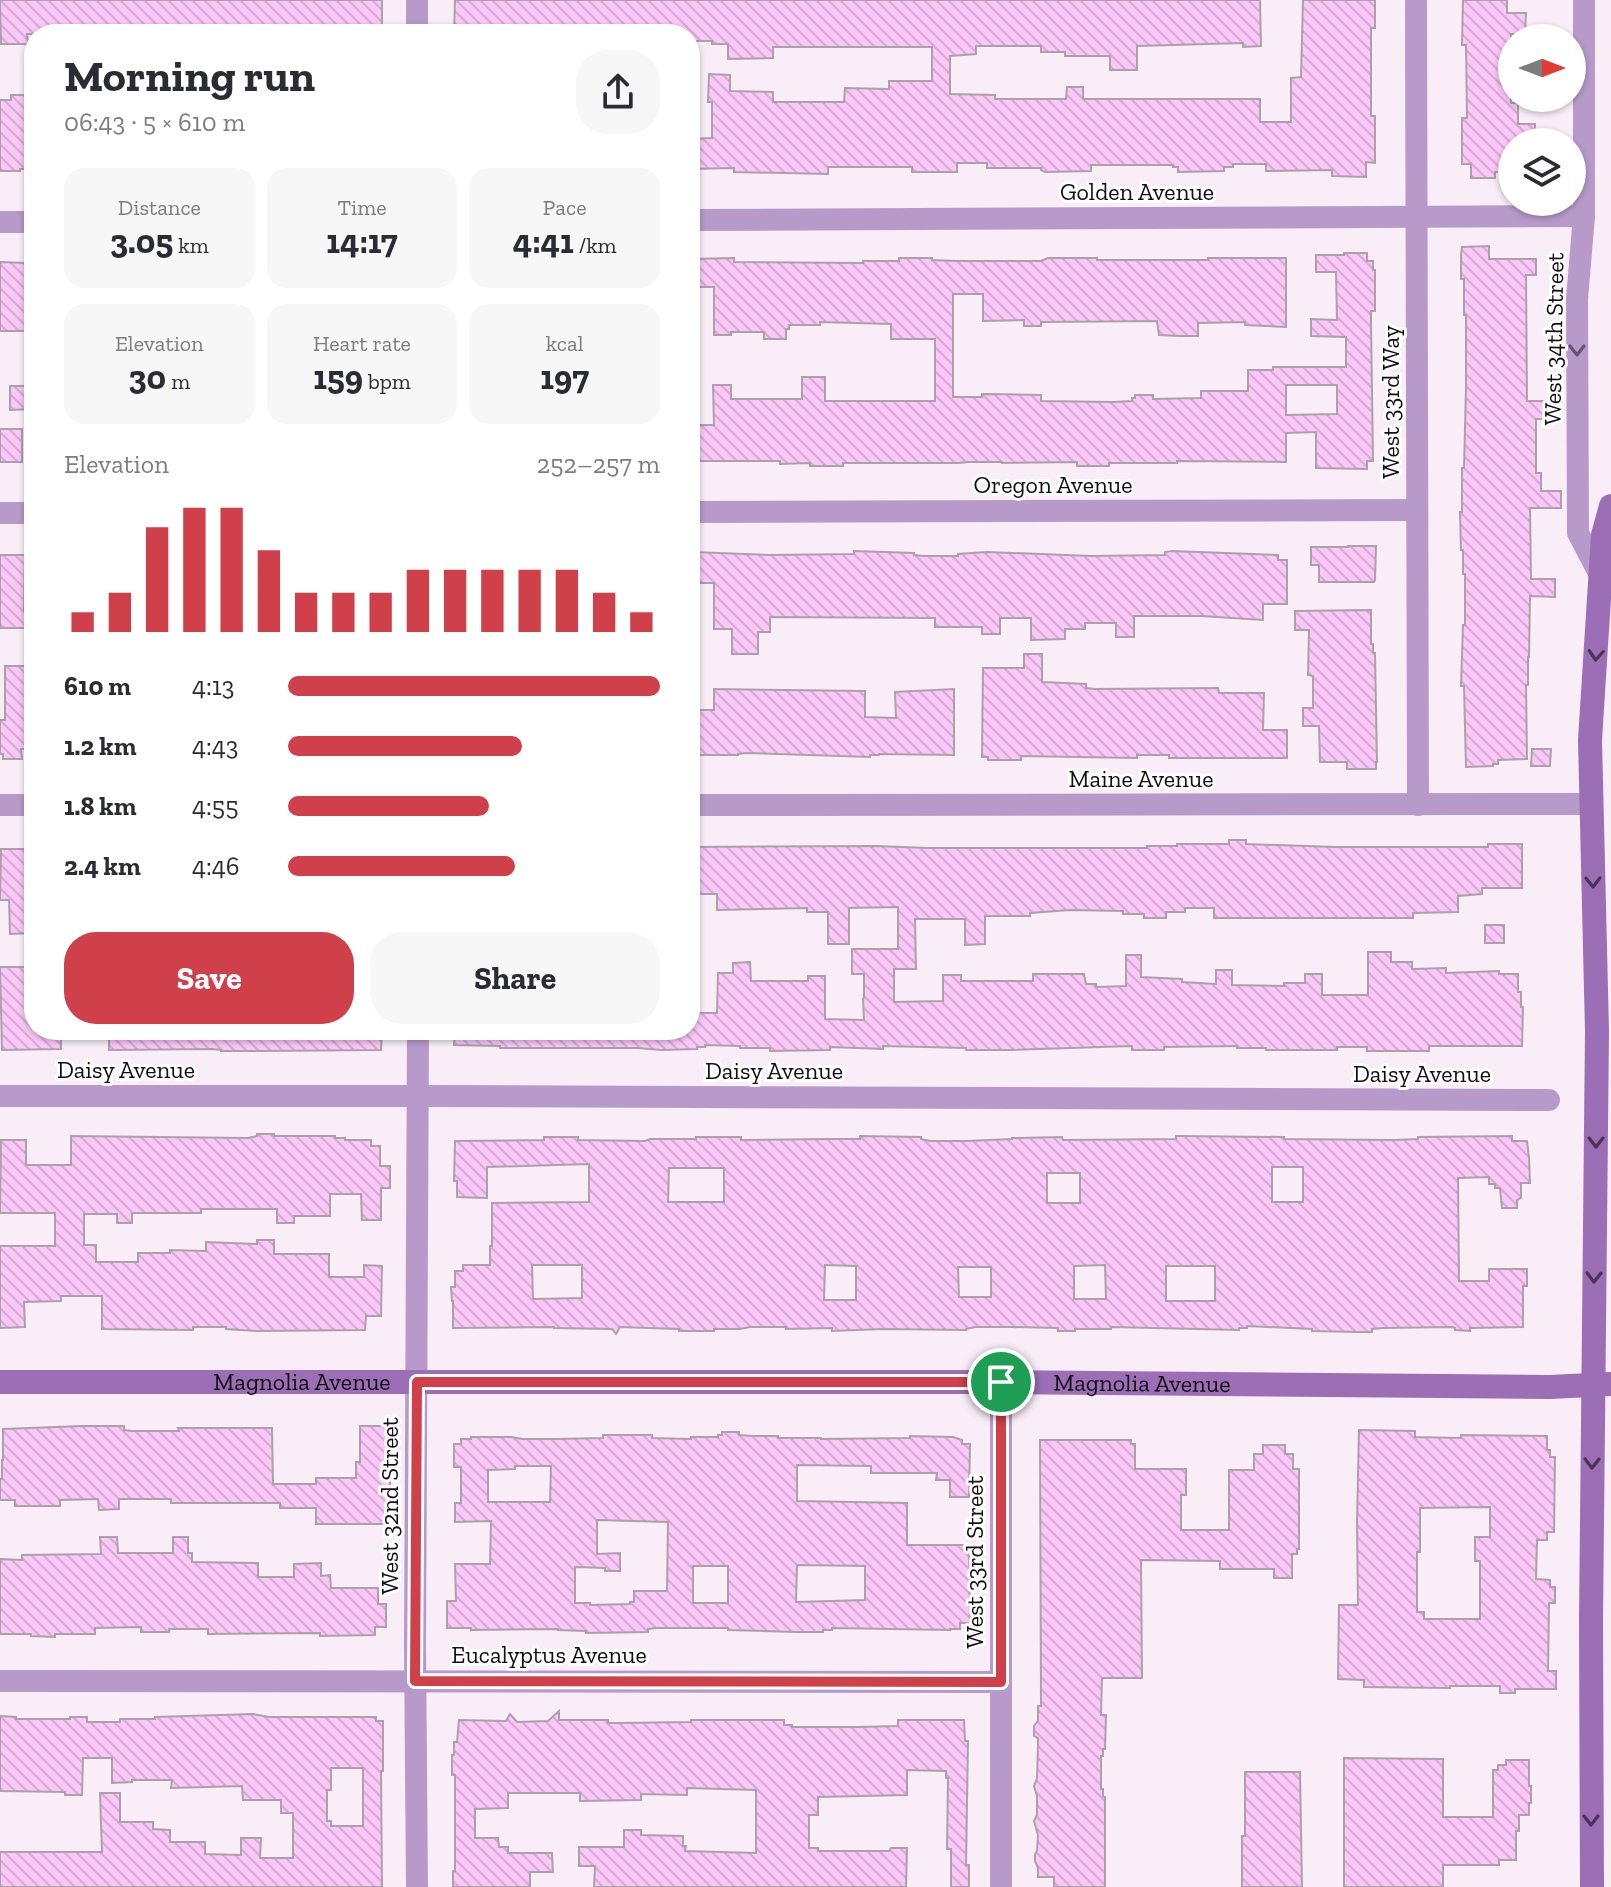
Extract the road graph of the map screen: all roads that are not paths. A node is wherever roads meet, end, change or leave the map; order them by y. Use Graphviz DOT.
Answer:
graph roads {
  1 [pos="417,0"];
  2 [pos="1416,0"];
  3 [pos="1584,0"];
  4 [pos="417,24"];
  5 [pos="1584,128"];
  6 [pos="1584,216"];
  7 [pos="1418,217"];
  8 [pos="700,220"];
  9 [pos="0,222"];
  10 [pos="24,222"];
  11 [pos="1611,506"];
  12 [pos="1416,510"];
  13 [pos="700,512"];
  14 [pos="0,513"];
  15 [pos="24,513"];
  16 [pos="1601,577"];
  17 [pos="1592,804"];
  18 [pos="0,805"];
  19 [pos="24,805"];
  20 [pos="700,805"];
  21 [pos="1418,805"];
  22 [pos="418,1040"];
  23 [pos="0,1096"];
  24 [pos="418,1096"];
  25 [pos="1549,1100"];
  26 [pos="0,1382"];
  27 [pos="417,1382"];
  28 [pos="1001,1382"];
  29 [pos="1602,1384"];
  30 [pos="0,1681"];
  31 [pos="415,1681"];
  32 [pos="1001,1682"];
  33 [pos="417,1887"];
  34 [pos="1001,1887"];
  35 [pos="1592,1887"];
  1 -- 4 [label="street"];
  2 -- 7 [label="street, West 33rd Way"];
  3 -- 5 [label="street, West 34th Street"];
  6 -- 7 [label="street, Golden Avenue"];
  6 -- 16 [label="street, West 34th Street, one-way"];
  7 -- 8 [label="street, Golden Avenue"];
  7 -- 12 [label="street, West 33rd Way"];
  9 -- 10 [label="street"];
  11 -- 16 [label="street"];
  12 -- 13 [label="street, Oregon Avenue"];
  12 -- 21 [label="street, West 33rd Way"];
  14 -- 15 [label="street"];
  16 -- 17 [label="street, one-way"];
  17 -- 21 [label="street, Maine Avenue"];
  17 -- 29 [label="street, one-way"];
  18 -- 19 [label="street"];
  20 -- 21 [label="street, Maine Avenue"];
  22 -- 24 [label="street, West 32nd Street"];
  23 -- 24 [label="street, Daisy Avenue"];
  24 -- 25 [label="street, Daisy Avenue"];
  24 -- 27 [label="street, West 32nd Street"];
  26 -- 27 [label="street, Magnolia Avenue"];
  27 -- 28 [label="street, Magnolia Avenue"];
  27 -- 31 [label="street, West 32nd Street"];
  28 -- 29 [label="street, Magnolia Avenue"];
  28 -- 32 [label="street, West 33rd Street"];
  29 -- 35 [label="street, one-way"];
  30 -- 31 [label="street, Eucalyptus Avenue"];
  31 -- 32 [label="street, Eucalyptus Avenue"];
  31 -- 33 [label="street, West 32nd Street"];
  32 -- 34 [label="street, West 33rd Street"];
}
